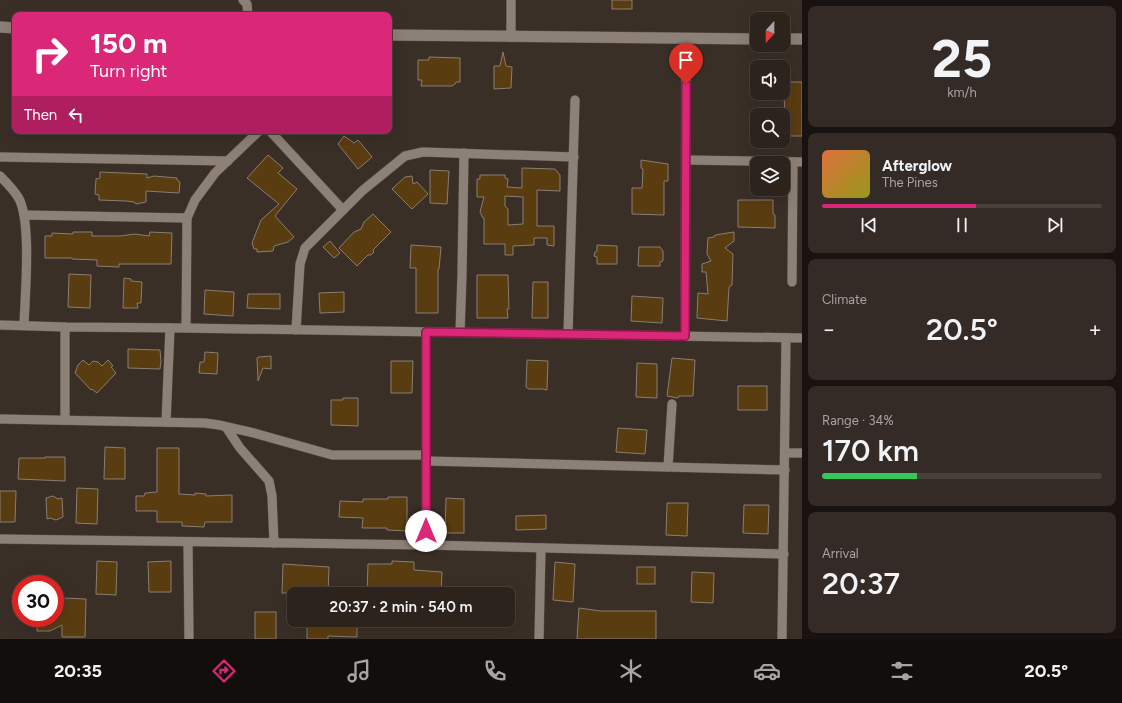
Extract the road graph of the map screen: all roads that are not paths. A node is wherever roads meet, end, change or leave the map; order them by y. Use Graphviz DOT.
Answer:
graph roads {
  1 [pos="243,0"];
  2 [pos="512,0"];
  3 [pos="248,12"];
  4 [pos="0,27"];
  5 [pos="12,28"];
  6 [pos="392,35"];
  7 [pos="511,37"];
  8 [pos="686,38"];
  9 [pos="750,39"];
  10 [pos="790,39"];
  11 [pos="802,40"];
  12 [pos="575,100"];
  13 [pos="256,134"];
  14 [pos="273,134"];
  15 [pos="464,153"];
  16 [pos="0,157"];
  17 [pos="574,157"];
  18 [pos="686,160"];
  19 [pos="228,161"];
  20 [pos="798,162"];
  21 [pos="0,176"];
  22 [pos="343,210"];
  23 [pos="24,214"];
  24 [pos="187,218"];
  25 [pos="792,282"];
  26 [pos="0,325"];
  27 [pos="24,325"];
  28 [pos="65,327"];
  29 [pos="170,328"];
  30 [pos="186,328"];
  31 [pos="296,330"];
  32 [pos="426,332"];
  33 [pos="460,332"];
  34 [pos="568,334"];
  35 [pos="685,336"];
  36 [pos="786,338"];
  37 [pos="802,338"];
  38 [pos="672,404"];
  39 [pos="0,419"];
  40 [pos="65,420"];
  41 [pos="166,422"];
  42 [pos="226,427"];
  43 [pos="785,453"];
  44 [pos="802,453"];
  45 [pos="426,458"];
  46 [pos="668,467"];
  47 [pos="785,470"];
  48 [pos="0,539"];
  49 [pos="188,542"];
  50 [pos="274,543"];
  51 [pos="426,545"];
  52 [pos="541,548"];
  53 [pos="784,554"];
  54 [pos="189,639"];
  55 [pos="539,639"];
  56 [pos="782,639"];
  1 -- 3 [label="street"];
  2 -- 7 [label="street"];
  4 -- 5 [label="street"];
  6 -- 7 [label="street"];
  7 -- 8 [label="street"];
  8 -- 9 [label="street"];
  8 -- 18 [label="street"];
  10 -- 11 [label="street"];
  12 -- 17 [label="street"];
  13 -- 19 [label="street"];
  14 -- 22 [label="street"];
  15 -- 17 [label="street"];
  15 -- 22 [label="street"];
  15 -- 33 [label="street"];
  16 -- 19 [label="street"];
  17 -- 34 [label="street"];
  18 -- 20 [label="street"];
  18 -- 35 [label="street"];
  19 -- 24 [label="street"];
  20 -- 25 [label="street"];
  21 -- 23 [label="street"];
  22 -- 31 [label="street"];
  23 -- 24 [label="street"];
  23 -- 27 [label="street"];
  24 -- 30 [label="street"];
  26 -- 27 [label="street"];
  27 -- 28 [label="street"];
  28 -- 29 [label="street"];
  28 -- 40 [label="street"];
  29 -- 30 [label="street"];
  29 -- 41 [label="street"];
  30 -- 31 [label="street"];
  31 -- 32 [label="street"];
  32 -- 33 [label="street"];
  32 -- 45 [label="street"];
  33 -- 34 [label="street"];
  34 -- 35 [label="street"];
  35 -- 36 [label="street"];
  36 -- 37 [label="street"];
  36 -- 43 [label="street"];
  38 -- 46 [label="street"];
  39 -- 40 [label="street"];
  40 -- 41 [label="street"];
  41 -- 42 [label="street"];
  42 -- 45 [label="street"];
  42 -- 50 [label="street"];
  43 -- 44 [label="street"];
  43 -- 47 [label="street"];
  45 -- 46 [label="street"];
  45 -- 51 [label="street"];
  46 -- 47 [label="street"];
  47 -- 53 [label="street"];
  48 -- 49 [label="street"];
  49 -- 50 [label="street"];
  49 -- 54 [label="street"];
  50 -- 51 [label="street"];
  51 -- 52 [label="street"];
  52 -- 53 [label="street"];
  52 -- 55 [label="street"];
  53 -- 56 [label="street"];
}
